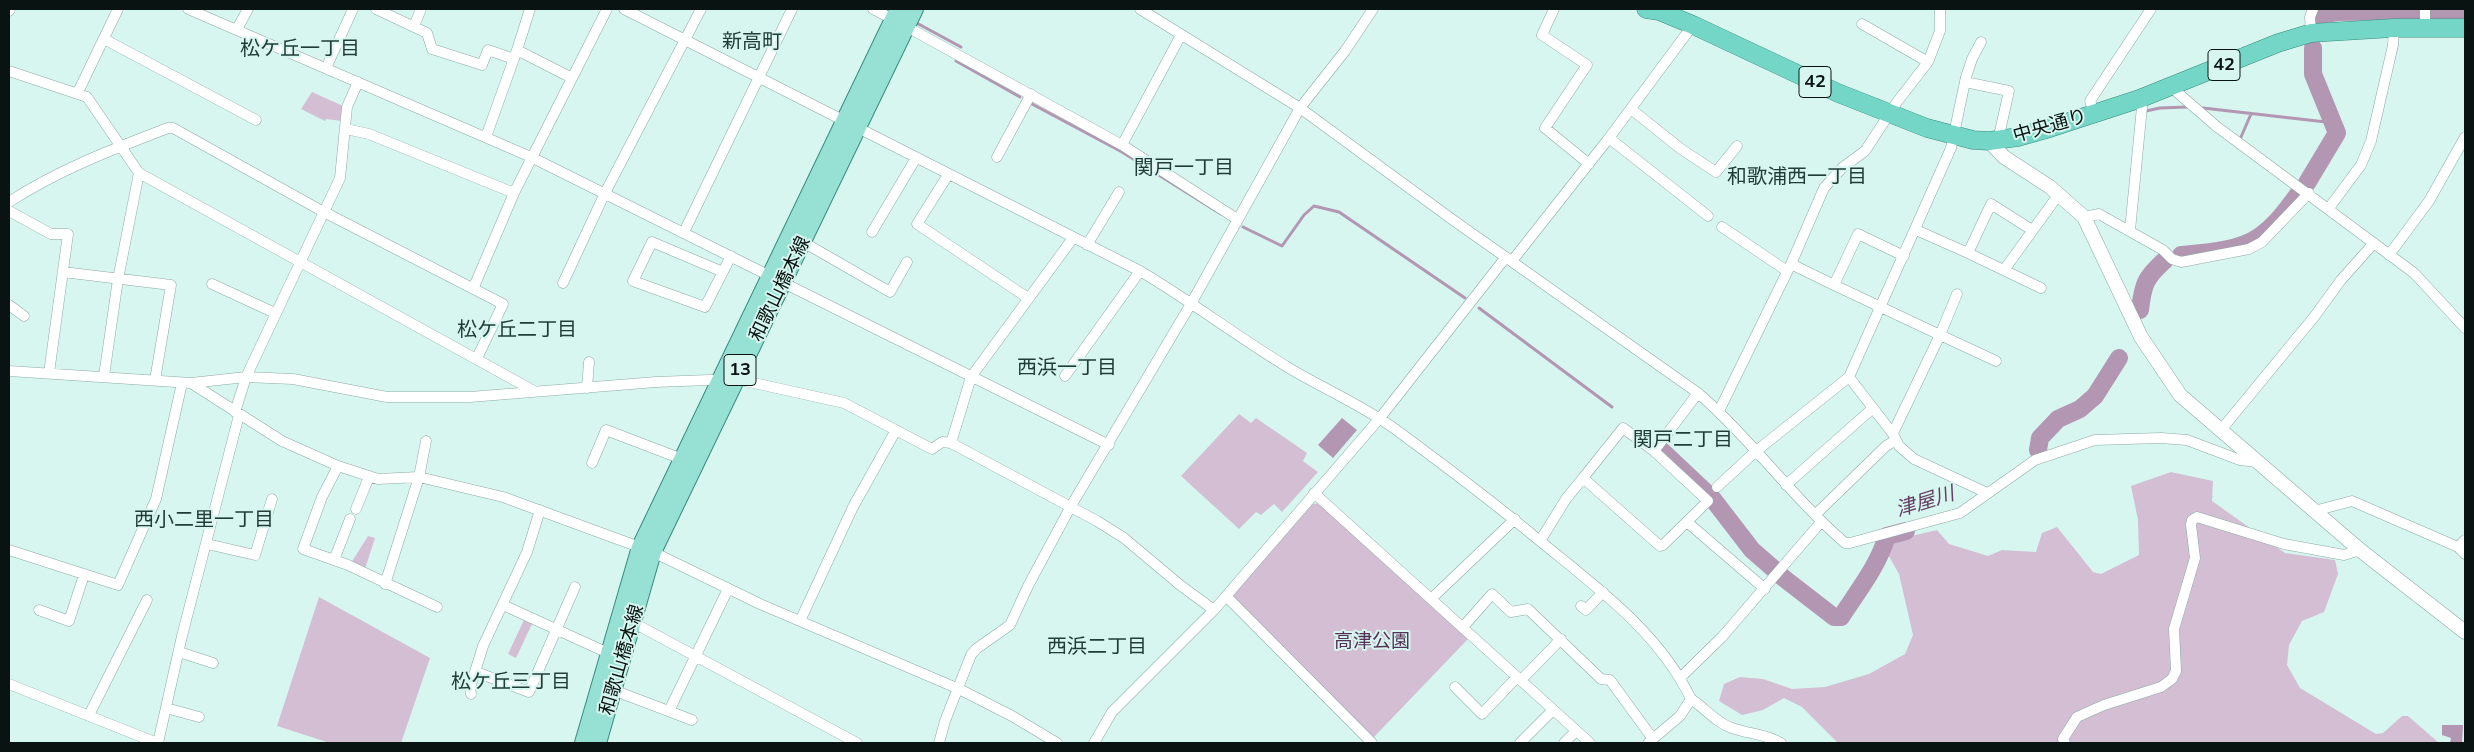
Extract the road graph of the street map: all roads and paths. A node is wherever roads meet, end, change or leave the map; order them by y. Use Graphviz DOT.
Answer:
graph roads {
  1 [pos="118,9"];
  2 [pos="188,9"];
  3 [pos="248,9"];
  4 [pos="353,9"];
  5 [pos="376,9"];
  6 [pos="422,9"];
  7 [pos="530,9"];
  8 [pos="607,9"];
  9 [pos="624,9"];
  10 [pos="700,9"];
  11 [pos="792,9"];
  12 [pos="873,9"];
  13 [pos="915,9"];
  14 [pos="1373,9"];
  15 [pos="1554,9"];
  16 [pos="1646,9"];
  17 [pos="1940,9"];
  18 [pos="2151,9"];
  19 [pos="2313,9"];
  20 [pos="1145,10"];
  21 [pos="899,18"];
  22 [pos="2425,18"];
  23 [pos="1862,24"];
  24 [pos="1693,25"];
  25 [pos="414,26"];
  26 [pos="2394,28"];
  27 [pos="2465,28"];
  28 [pos="238,29"];
  29 [pos="2311,33"];
  30 [pos="1181,36"];
  31 [pos="104,39"];
  32 [pos="685,40"];
  33 [pos="1981,42"];
  34 [pos="516,55"];
  35 [pos="1928,62"];
  36 [pos="326,68"];
  37 [pos="9,71"];
  38 [pos="572,78"];
  39 [pos="758,78"];
  40 [pos="358,82"];
  41 [pos="1966,82"];
  42 [pos="2171,87"];
  43 [pos="78,92"];
  44 [pos="1031,94"];
  45 [pos="2139,99"];
  46 [pos="1300,108"];
  47 [pos="1631,109"];
  48 [pos="1889,113"];
  49 [pos="2094,113"];
  50 [pos="256,120"];
  51 [pos="850,125"];
  52 [pos="346,129"];
  53 [pos="1955,136"];
  54 [pos="486,137"];
  55 [pos="2465,137"];
  56 [pos="1609,138"];
  57 [pos="1994,140"];
  58 [pos="1122,144"];
  59 [pos="120,146"];
  60 [pos="1737,146"];
  61 [pos="531,157"];
  62 [pos="997,157"];
  63 [pos="916,158"];
  64 [pos="1589,164"];
  65 [pos="139,173"];
  66 [pos="948,175"];
  67 [pos="514,192"];
  68 [pos="1120,192"];
  69 [pos="605,193"];
  70 [pos="2309,193"];
  71 [pos="2059,194"];
  72 [pos="9,202"];
  73 [pos="2329,208"];
  74 [pos="9,211"];
  75 [pos="322,211"];
  76 [pos="1708,216"];
  77 [pos="2084,217"];
  78 [pos="1237,219"];
  79 [pos="1722,227"];
  80 [pos="1916,230"];
  81 [pos="2032,230"];
  82 [pos="2130,230"];
  83 [pos="684,232"];
  84 [pos="872,232"];
  85 [pos="1073,238"];
  86 [pos="803,242"];
  87 [pos="2374,243"];
  88 [pos="1087,245"];
  89 [pos="1968,253"];
  90 [pos="2390,255"];
  91 [pos="731,256"];
  92 [pos="1904,256"];
  93 [pos="1509,259"];
  94 [pos="299,262"];
  95 [pos="907,262"];
  96 [pos="1789,268"];
  97 [pos="1140,270"];
  98 [pos="2004,270"];
  99 [pos="63,272"];
  100 [pos="723,272"];
  101 [pos="118,279"];
  102 [pos="776,279"];
  103 [pos="563,283"];
  104 [pos="212,284"];
  105 [pos="1834,285"];
  106 [pos="2041,288"];
  107 [pos="473,289"];
  108 [pos="1957,294"];
  109 [pos="1028,298"];
  110 [pos="1192,302"];
  111 [pos="9,305"];
  112 [pos="1881,307"];
  113 [pos="275,313"];
  114 [pos="24,316"];
  115 [pos="2465,328"];
  116 [pos="1940,335"];
  117 [pos="477,358"];
  118 [pos="1996,361"];
  119 [pos="589,362"];
  120 [pos="9,371"];
  121 [pos="49,373"];
  122 [pos="104,376"];
  123 [pos="1065,376"];
  124 [pos="246,377"];
  125 [pos="970,377"];
  126 [pos="1849,377"];
  127 [pos="736,379"];
  128 [pos="155,380"];
  129 [pos="718,381"];
  130 [pos="186,383"];
  131 [pos="587,388"];
  132 [pos="534,391"];
  133 [pos="1698,393"];
  134 [pos="1873,408"];
  135 [pos="1719,411"];
  136 [pos="237,413"];
  137 [pos="1380,418"];
  138 [pos="896,430"];
  139 [pos="2221,430"];
  140 [pos="1895,436"];
  141 [pos="426,441"];
  142 [pos="951,443"];
  143 [pos="1109,445"];
  144 [pos="1654,451"];
  145 [pos="1756,452"];
  146 [pos="682,458"];
  147 [pos="2257,462"];
  148 [pos="592,463"];
  149 [pos="338,466"];
  150 [pos="370,477"];
  151 [pos="419,477"];
  152 [pos="1583,478"];
  153 [pos="1786,485"];
  154 [pos="1717,487"];
  155 [pos="1314,493"];
  156 [pos="1987,493"];
  157 [pos="272,500"];
  158 [pos="1071,506"];
  159 [pos="356,509"];
  160 [pos="540,510"];
  161 [pos="2314,511"];
  162 [pos="350,519"];
  163 [pos="1515,519"];
  164 [pos="1818,519"];
  165 [pos="1687,522"];
  166 [pos="1540,541"];
  167 [pos="207,544"];
  168 [pos="2463,547"];
  169 [pos="9,550"];
  170 [pos="646,550"];
  171 [pos="2360,550"];
  172 [pos="334,560"];
  173 [pos="84,575"];
  174 [pos="385,584"];
  175 [pos="575,587"];
  176 [pos="1765,588"];
  177 [pos="728,589"];
  178 [pos="1602,592"];
  179 [pos="1226,596"];
  180 [pos="1431,599"];
  181 [pos="147,600"];
  182 [pos="503,605"];
  183 [pos="437,606"];
  184 [pos="1581,606"];
  185 [pos="39,610"];
  186 [pos="1214,610"];
  187 [pos="800,621"];
  188 [pos="632,622"];
  189 [pos="1463,627"];
  190 [pos="557,629"];
  191 [pos="2465,632"];
  192 [pos="1561,639"];
  193 [pos="178,652"];
  194 [pos="608,653"];
  195 [pos="696,655"];
  196 [pos="212,663"];
  197 [pos="476,672"];
  198 [pos="1680,678"];
  199 [pos="1519,679"];
  200 [pos="9,684"];
  201 [pos="1455,687"];
  202 [pos="959,689"];
  203 [pos="613,690"];
  204 [pos="471,694"];
  205 [pos="1690,699"];
  206 [pos="166,708"];
  207 [pos="1553,710"];
  208 [pos="669,711"];
  209 [pos="89,716"];
  210 [pos="199,716"];
  211 [pos="692,720"];
  212 [pos="1576,731"];
  213 [pos="1650,741"];
  214 [pos="158,743"];
  215 [pos="582,743"];
  216 [pos="598,743"];
  217 [pos="856,743"];
  218 [pos="939,743"];
  219 [pos="1057,743"];
  220 [pos="1094,743"];
  221 [pos="1372,743"];
  222 [pos="1520,743"];
  223 [pos="1564,743"];
  224 [pos="1590,743"];
  225 [pos="1781,743"];
  226 [pos="2065,743"];
  1 -- 31 [label="street"];
  2 -- 28 [label="street"];
  3 -- 28 [label="street"];
  4 -- 36 [label="street"];
  5 -- 25 [label="street"];
  6 -- 25 [label="street"];
  7 -- 34 [label="street"];
  8 -- 38 [label="street"];
  9 -- 32 [label="street"];
  10 -- 32 [label="street"];
  11 -- 39 [label="street"];
  12 -- 21 [label="street"];
  13 -- 21 [label="main road, 和歌山橋本線 / 13"];
  14 -- 46 [label="street"];
  15 -- 64 [label="street"];
  16 -- 24 [label="highway, 中央通り / 42"];
  17 -- 35 [label="street"];
  18 -- 49 [label="street"];
  19 -- 29 [label="street"];
  20 -- 30 [label="street"];
  21 -- 44 [label="street"];
  21 -- 51 [label="main road, 和歌山橋本線 / 13"];
  22 -- 26 [label="highway, 中央通り / 42"];
  22 -- 27 [label="highway, 中央通り / 42"];
  23 -- 35 [label="street"];
  24 -- 47 [label="street"];
  24 -- 48 [label="highway, 中央通り / 42"];
  25 -- 34 [label="street"];
  26 -- 29 [label="highway, 中央通り / 42"];
  26 -- 73 [label="street"];
  28 -- 36 [label="street"];
  29 -- 42 [label="highway, 中央通り / 42"];
  30 -- 46 [label="street"];
  30 -- 58 [label="street"];
  31 -- 43 [label="street"];
  31 -- 50 [label="street"];
  32 -- 39 [label="street"];
  32 -- 69 [label="street"];
  33 -- 41 [label="street"];
  34 -- 38 [label="street"];
  34 -- 54 [label="street"];
  35 -- 48 [label="street"];
  36 -- 40 [label="street"];
  37 -- 43 [label="street"];
  38 -- 61 [label="street"];
  39 -- 51 [label="street"];
  39 -- 83 [label="street"];
  40 -- 52 [label="street"];
  40 -- 54 [label="street"];
  41 -- 53 [label="street"];
  41 -- 57 [label="street"];
  42 -- 45 [label="highway, 中央通り / 42"];
  42 -- 70 [label="street"];
  43 -- 59 [label="street"];
  44 -- 58 [label="street"];
  44 -- 62 [label="street"];
  45 -- 49 [label="highway, 中央通り / 42"];
  45 -- 82 [label="street"];
  46 -- 78 [label="street"];
  46 -- 93 [label="street"];
  47 -- 56 [label="street"];
  47 -- 60 [label="street"];
  48 -- 53 [label="highway, 中央通り / 42"];
  48 -- 96 [label="street"];
  49 -- 57 [label="highway, 中央通り / 42"];
  51 -- 63 [label="street"];
  51 -- 86 [label="main road, 和歌山橋本線 / 13"];
  51 -- 102 [label="main road, 和歌山橋本線 / 13"];
  52 -- 67 [label="street"];
  52 -- 75 [label="street"];
  53 -- 57 [label="highway, 中央通り / 42"];
  53 -- 80 [label="street"];
  54 -- 61 [label="street"];
  55 -- 90 [label="street"];
  56 -- 64 [label="street"];
  56 -- 76 [label="street"];
  57 -- 71 [label="street"];
  58 -- 78 [label="street"];
  59 -- 65 [label="street"];
  59 -- 72 [label="street"];
  59 -- 75 [label="street"];
  61 -- 67 [label="street"];
  61 -- 69 [label="street"];
  63 -- 66 [label="street"];
  63 -- 84 [label="street"];
  64 -- 93 [label="street"];
  65 -- 94 [label="street"];
  65 -- 101 [label="street"];
  66 -- 85 [label="street"];
  66 -- 109 [label="street"];
  67 -- 107 [label="street"];
  68 -- 88 [label="street"];
  69 -- 83 [label="street"];
  69 -- 103 [label="street"];
  70 -- 73 [label="street"];
  70 -- 82 [label="street"];
  71 -- 77 [label="street"];
  71 -- 81 [label="street"];
  73 -- 87 [label="street"];
  74 -- 99 [label="street"];
  75 -- 94 [label="street"];
  75 -- 107 [label="street"];
  77 -- 82 [label="street"];
  77 -- 139 [label="street"];
  78 -- 110 [label="street"];
  79 -- 96 [label="street"];
  80 -- 89 [label="street"];
  80 -- 92 [label="street"];
  81 -- 89 [label="street"];
  81 -- 98 [label="street"];
  83 -- 91 [label="street"];
  85 -- 88 [label="street"];
  85 -- 109 [label="street"];
  86 -- 95 [label="street"];
  86 -- 102 [label="main road, 和歌山橋本線 / 13"];
  87 -- 90 [label="street"];
  87 -- 139 [label="street"];
  88 -- 97 [label="street"];
  89 -- 98 [label="street"];
  90 -- 115 [label="street"];
  91 -- 100 [label="street"];
  91 -- 102 [label="street"];
  92 -- 105 [label="street"];
  92 -- 112 [label="street"];
  93 -- 133 [label="street"];
  93 -- 137 [label="street"];
  94 -- 113 [label="street"];
  94 -- 117 [label="street"];
  96 -- 105 [label="street"];
  96 -- 135 [label="street"];
  97 -- 110 [label="street"];
  97 -- 123 [label="street"];
  98 -- 106 [label="street"];
  99 -- 101 [label="street"];
  99 -- 121 [label="street"];
  100 -- 100 [label="street"];
  101 -- 122 [label="street"];
  101 -- 128 [label="street"];
  102 -- 125 [label="street"];
  102 -- 127 [label="main road, 和歌山橋本線 / 13"];
  102 -- 129 [label="main road, 和歌山橋本線 / 13"];
  104 -- 113 [label="street"];
  105 -- 112 [label="street"];
  107 -- 117 [label="street"];
  108 -- 116 [label="street"];
  109 -- 125 [label="street"];
  110 -- 137 [label="street"];
  110 -- 143 [label="street"];
  111 -- 114 [label="street"];
  112 -- 116 [label="street"];
  112 -- 126 [label="street"];
  113 -- 124 [label="street"];
  116 -- 118 [label="street"];
  116 -- 140 [label="street"];
  117 -- 132 [label="street"];
  119 -- 131 [label="street"];
  120 -- 121 [label="street"];
  121 -- 122 [label="street"];
  122 -- 128 [label="street"];
  124 -- 130 [label="street"];
  124 -- 132 [label="street"];
  124 -- 136 [label="street"];
  125 -- 142 [label="street"];
  125 -- 143 [label="street"];
  126 -- 134 [label="street"];
  126 -- 145 [label="street"];
  127 -- 129 [label="street"];
  127 -- 138 [label="street"];
  127 -- 170 [label="main road, 和歌山橋本線 / 13"];
  128 -- 130 [label="street"];
  129 -- 131 [label="street"];
  129 -- 146 [label="main road, 和歌山橋本線 / 13"];
  130 -- 136 [label="street"];
  130 -- 173 [label="street"];
  131 -- 132 [label="street"];
  133 -- 135 [label="street"];
  133 -- 144 [label="street"];
  134 -- 140 [label="street"];
  134 -- 153 [label="street"];
  135 -- 145 [label="street"];
  136 -- 149 [label="street"];
  136 -- 167 [label="street"];
  137 -- 155 [label="street"];
  137 -- 163 [label="street"];
  138 -- 142 [label="street"];
  138 -- 187 [label="street"];
  139 -- 147 [label="street"];
  140 -- 156 [label="street"];
  140 -- 164 [label="street"];
  141 -- 151 [label="street"];
  142 -- 158 [label="street"];
  143 -- 158 [label="street"];
  144 -- 152 [label="street"];
  144 -- 165 [label="street"];
  145 -- 153 [label="street"];
  145 -- 154 [label="street"];
  146 -- 148 [label="street"];
  146 -- 170 [label="main road, 和歌山橋本線 / 13"];
  147 -- 156 [label="street"];
  147 -- 161 [label="street"];
  149 -- 150 [label="street"];
  149 -- 172 [label="street"];
  150 -- 151 [label="street"];
  150 -- 159 [label="street"];
  151 -- 160 [label="street"];
  151 -- 174 [label="street"];
  152 -- 165 [label="street"];
  152 -- 166 [label="street"];
  153 -- 164 [label="street"];
  155 -- 179 [label="street"];
  155 -- 180 [label="street"];
  156 -- 164 [label="street"];
  157 -- 167 [label="street"];
  158 -- 186 [label="street"];
  158 -- 202 [label="street"];
  160 -- 170 [label="street"];
  160 -- 182 [label="street"];
  161 -- 168 [label="street"];
  161 -- 171 [label="street"];
  162 -- 172 [label="street"];
  163 -- 166 [label="street"];
  163 -- 180 [label="street"];
  164 -- 176 [label="street"];
  165 -- 176 [label="street"];
  166 -- 178 [label="street"];
  167 -- 193 [label="street"];
  169 -- 173 [label="street"];
  170 -- 177 [label="street"];
  170 -- 188 [label="main road, 和歌山橋本線 / 13"];
  170 -- 194 [label="main road, 和歌山橋本線 / 13"];
  171 -- 191 [label="street"];
  171 -- 226 [label="street"];
  172 -- 174 [label="street"];
  173 -- 185 [label="street"];
  174 -- 183 [label="street"];
  175 -- 190 [label="street"];
  176 -- 198 [label="street"];
  177 -- 187 [label="street"];
  177 -- 195 [label="street"];
  178 -- 184 [label="street"];
  178 -- 198 [label="street"];
  179 -- 186 [label="street"];
  179 -- 221 [label="street"];
  180 -- 189 [label="street"];
  181 -- 209 [label="street"];
  182 -- 190 [label="street"];
  182 -- 197 [label="street"];
  186 -- 220 [label="street"];
  187 -- 202 [label="street"];
  188 -- 195 [label="street"];
  188 -- 203 [label="main road, 和歌山橋本線 / 13"];
  189 -- 192 [label="street"];
  189 -- 199 [label="street"];
  190 -- 194 [label="street"];
  190 -- 197 [label="street"];
  192 -- 199 [label="street"];
  192 -- 213 [label="street"];
  193 -- 196 [label="street"];
  193 -- 206 [label="street"];
  194 -- 215 [label="main road, 和歌山橋本線 / 13"];
  195 -- 208 [label="street"];
  195 -- 217 [label="street"];
  197 -- 204 [label="street"];
  198 -- 205 [label="street"];
  199 -- 201 [label="street"];
  199 -- 207 [label="street"];
  200 -- 209 [label="street"];
  202 -- 218 [label="street"];
  202 -- 219 [label="street"];
  203 -- 208 [label="street"];
  203 -- 216 [label="main road, 和歌山橋本線 / 13"];
  205 -- 213 [label="street"];
  205 -- 225 [label="street"];
  206 -- 210 [label="street"];
  206 -- 214 [label="street"];
  207 -- 212 [label="street"];
  207 -- 222 [label="street"];
  208 -- 211 [label="street"];
  209 -- 214 [label="street"];
  212 -- 223 [label="street"];
  212 -- 224 [label="street"];
}
